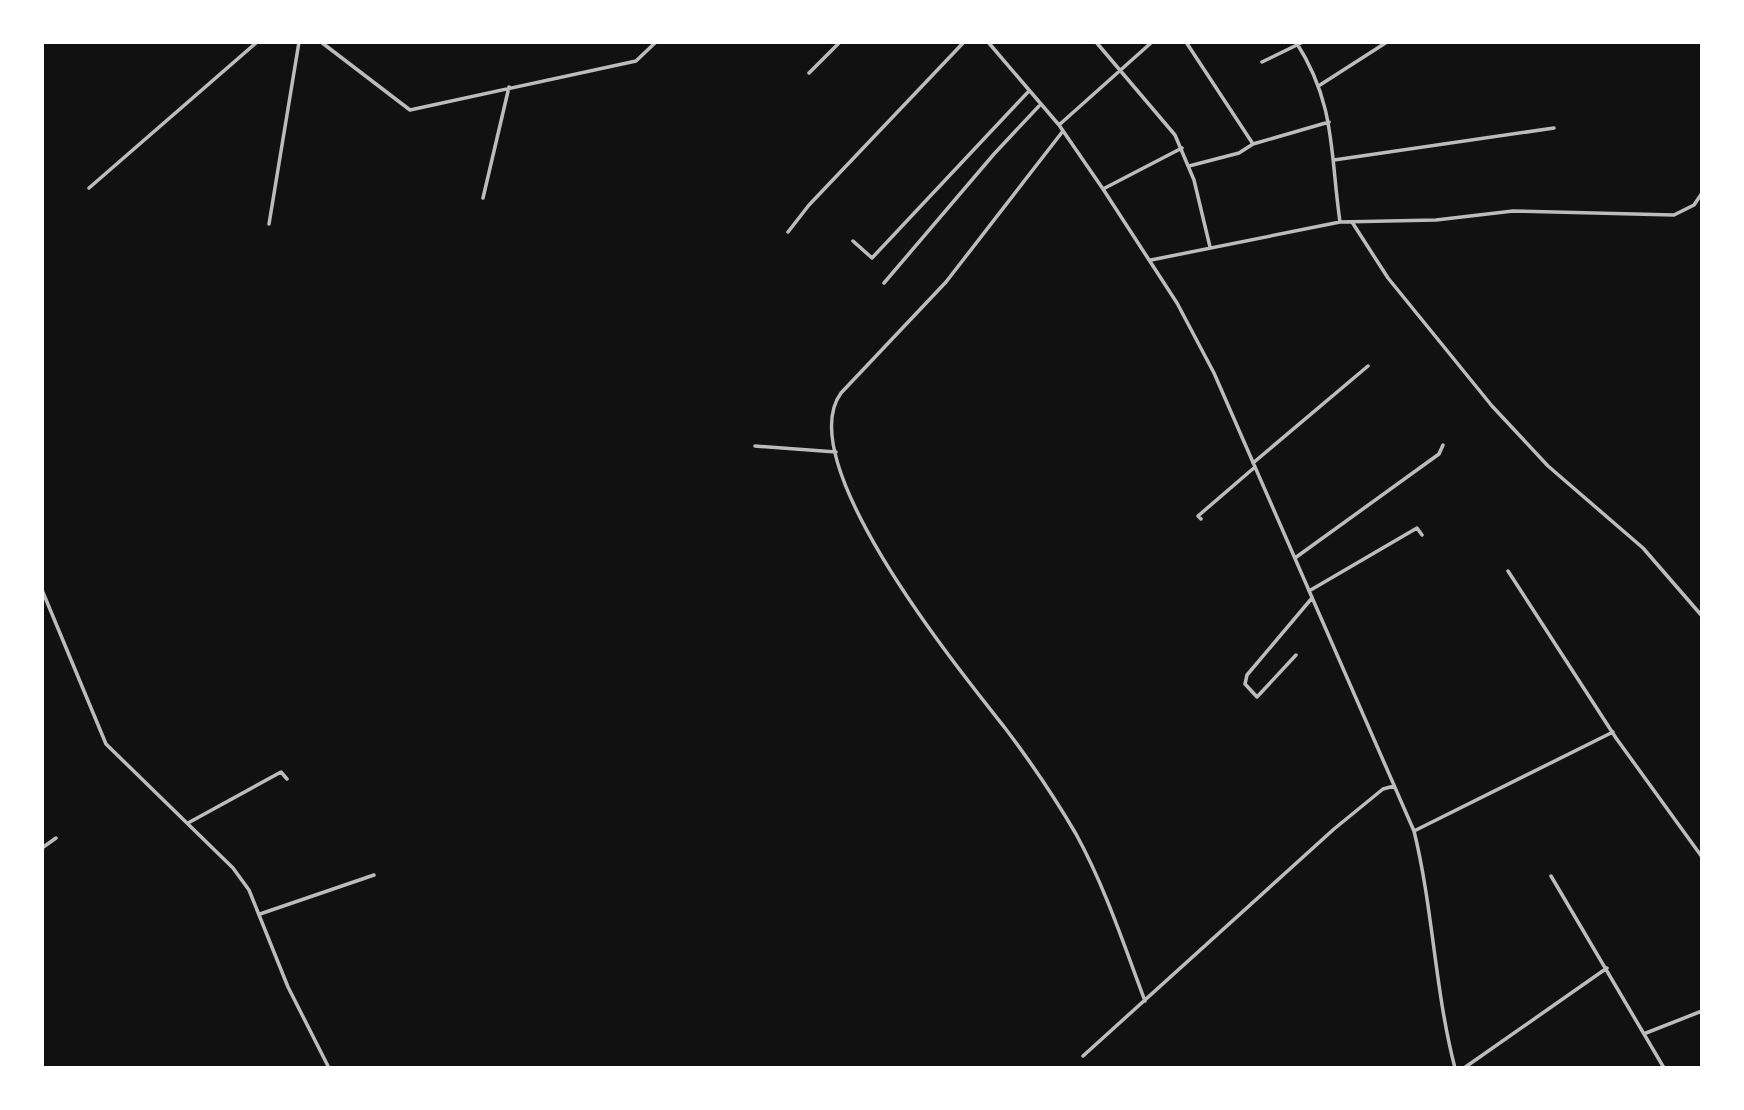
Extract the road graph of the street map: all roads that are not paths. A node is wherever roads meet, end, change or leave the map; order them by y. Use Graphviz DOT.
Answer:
graph roads {
  1 [pos="257,42"];
  2 [pos="299,42"];
  3 [pos="321,42"];
  4 [pos="656,42"];
  5 [pos="840,42"];
  6 [pos="964,42"];
  7 [pos="988,42"];
  8 [pos="1096,42"];
  9 [pos="1152,42"];
  10 [pos="1186,42"];
  11 [pos="1303,42"];
  12 [pos="1387,42"];
  13 [pos="1297,44"];
  14 [pos="1262,62"];
  15 [pos="1122,70"];
  16 [pos="809,73"];
  17 [pos="1320,85"];
  18 [pos="509,87"];
  19 [pos="1029,92"];
  20 [pos="1040,105"];
  21 [pos="1329,122"];
  22 [pos="1059,125"];
  23 [pos="1554,128"];
  24 [pos="1062,131"];
  25 [pos="1253,144"];
  26 [pos="1182,148"];
  27 [pos="1334,160"];
  28 [pos="1189,166"];
  29 [pos="89,188"];
  30 [pos="1104,189"];
  31 [pos="1702,192"];
  32 [pos="483,198"];
  33 [pos="1340,222"];
  34 [pos="1352,222"];
  35 [pos="268,223"];
  36 [pos="788,232"];
  37 [pos="853,241"];
  38 [pos="1210,248"];
  39 [pos="1151,260"];
  40 [pos="884,284"];
  41 [pos="1368,366"];
  42 [pos="1443,445"];
  43 [pos="755,446"];
  44 [pos="837,452"];
  45 [pos="1254,465"];
  46 [pos="1201,519"];
  47 [pos="1422,535"];
  48 [pos="1295,558"];
  49 [pos="1508,571"];
  50 [pos="42,590"];
  51 [pos="1309,592"];
  52 [pos="1312,598"];
  53 [pos="1702,615"];
  54 [pos="1296,655"];
  55 [pos="1613,732"];
  56 [pos="287,779"];
  57 [pos="1394,786"];
  58 [pos="188,823"];
  59 [pos="1414,831"];
  60 [pos="56,838"];
  61 [pos="42,848"];
  62 [pos="1702,857"];
  63 [pos="374,875"];
  64 [pos="1551,876"];
  65 [pos="260,914"];
  66 [pos="1607,968"];
  67 [pos="1145,1001"];
  68 [pos="1702,1011"];
  69 [pos="1646,1033"];
  70 [pos="1083,1056"];
  71 [pos="329,1068"];
  72 [pos="1455,1068"];
  73 [pos="1464,1068"];
  74 [pos="1664,1068"];
  1 -- 29 [label="street"];
  2 -- 35 [label="street"];
  3 -- 18 [label="street"];
  4 -- 18 [label="street"];
  5 -- 16 [label="street"];
  6 -- 36 [label="street"];
  7 -- 19 [label="street"];
  8 -- 15 [label="street"];
  9 -- 15 [label="street"];
  10 -- 25 [label="street"];
  11 -- 13 [label="street"];
  12 -- 17 [label="street"];
  13 -- 14 [label="street"];
  13 -- 17 [label="street"];
  15 -- 22 [label="street"];
  15 -- 26 [label="street"];
  17 -- 21 [label="street"];
  18 -- 32 [label="street"];
  19 -- 20 [label="street"];
  19 -- 37 [label="street"];
  20 -- 22 [label="street"];
  20 -- 40 [label="street"];
  21 -- 25 [label="street"];
  21 -- 27 [label="street"];
  22 -- 24 [label="street"];
  23 -- 27 [label="street"];
  24 -- 30 [label="street"];
  24 -- 44 [label="street"];
  25 -- 28 [label="street"];
  26 -- 28 [label="street"];
  26 -- 30 [label="street"];
  27 -- 33 [label="street"];
  28 -- 38 [label="street"];
  30 -- 39 [label="street"];
  31 -- 34 [label="street"];
  33 -- 34 [label="street"];
  33 -- 38 [label="street"];
  34 -- 53 [label="street"];
  38 -- 39 [label="street"];
  39 -- 45 [label="street"];
  41 -- 45 [label="street"];
  42 -- 48 [label="street"];
  43 -- 44 [label="street"];
  44 -- 67 [label="street"];
  45 -- 46 [label="street"];
  45 -- 48 [label="street"];
  47 -- 51 [label="street"];
  48 -- 51 [label="street"];
  49 -- 55 [label="street"];
  50 -- 58 [label="street"];
  51 -- 52 [label="street"];
  52 -- 54 [label="street"];
  52 -- 57 [label="street"];
  55 -- 59 [label="street"];
  55 -- 62 [label="street"];
  56 -- 58 [label="street"];
  57 -- 59 [label="street"];
  57 -- 67 [label="street"];
  58 -- 65 [label="street"];
  59 -- 72 [label="street"];
  60 -- 61 [label="street"];
  63 -- 65 [label="street"];
  64 -- 66 [label="street"];
  65 -- 71 [label="street"];
  66 -- 69 [label="street"];
  66 -- 73 [label="street"];
  67 -- 70 [label="street"];
  68 -- 69 [label="street"];
  69 -- 74 [label="street"];
}
